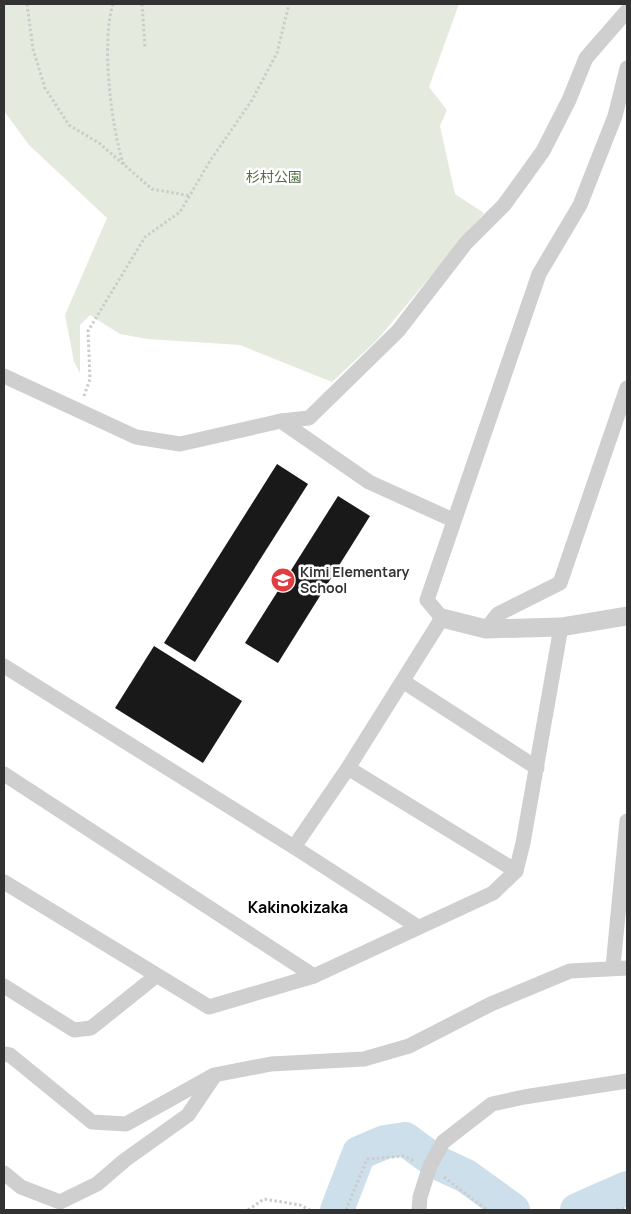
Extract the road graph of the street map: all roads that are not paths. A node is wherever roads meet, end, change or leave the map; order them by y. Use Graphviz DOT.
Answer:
graph roads {
  1 [pos="627,11"];
  2 [pos="627,68"];
  3 [pos="4,376"];
  4 [pos="627,388"];
  5 [pos="281,421"];
  6 [pos="453,520"];
  7 [pos="627,616"];
  8 [pos="442,618"];
  9 [pos="561,627"];
  10 [pos="486,629"];
  11 [pos="4,666"];
  12 [pos="404,682"];
  13 [pos="348,768"];
  14 [pos="537,768"];
  15 [pos="4,774"];
  16 [pos="627,821"];
  17 [pos="294,847"];
  18 [pos="516,870"];
  19 [pos="4,882"];
  20 [pos="418,927"];
  21 [pos="620,968"];
  22 [pos="156,976"];
  23 [pos="314,976"];
  24 [pos="4,986"];
  25 [pos="4,1054"];
  26 [pos="214,1076"];
  27 [pos="627,1081"];
  28 [pos="4,1173"];
  29 [pos="419,1210"];
  1 -- 5 [label="street"];
  2 -- 6 [label="street"];
  3 -- 5 [label="street"];
  4 -- 10 [label="street"];
  5 -- 6 [label="street"];
  6 -- 8 [label="street"];
  7 -- 9 [label="street"];
  8 -- 10 [label="street"];
  8 -- 12 [label="street"];
  9 -- 10 [label="street"];
  9 -- 14 [label="street"];
  11 -- 17 [label="street"];
  12 -- 13 [label="street"];
  12 -- 14 [label="street"];
  13 -- 17 [label="street"];
  13 -- 18 [label="street"];
  14 -- 18 [label="street"];
  15 -- 23 [label="street"];
  16 -- 21 [label="street"];
  17 -- 20 [label="street"];
  18 -- 20 [label="street"];
  19 -- 22 [label="street"];
  20 -- 23 [label="street"];
  21 -- 26 [label="street"];
  22 -- 23 [label="street"];
  22 -- 24 [label="street"];
  25 -- 26 [label="street"];
  26 -- 28 [label="street"];
  27 -- 29 [label="street"];
}
